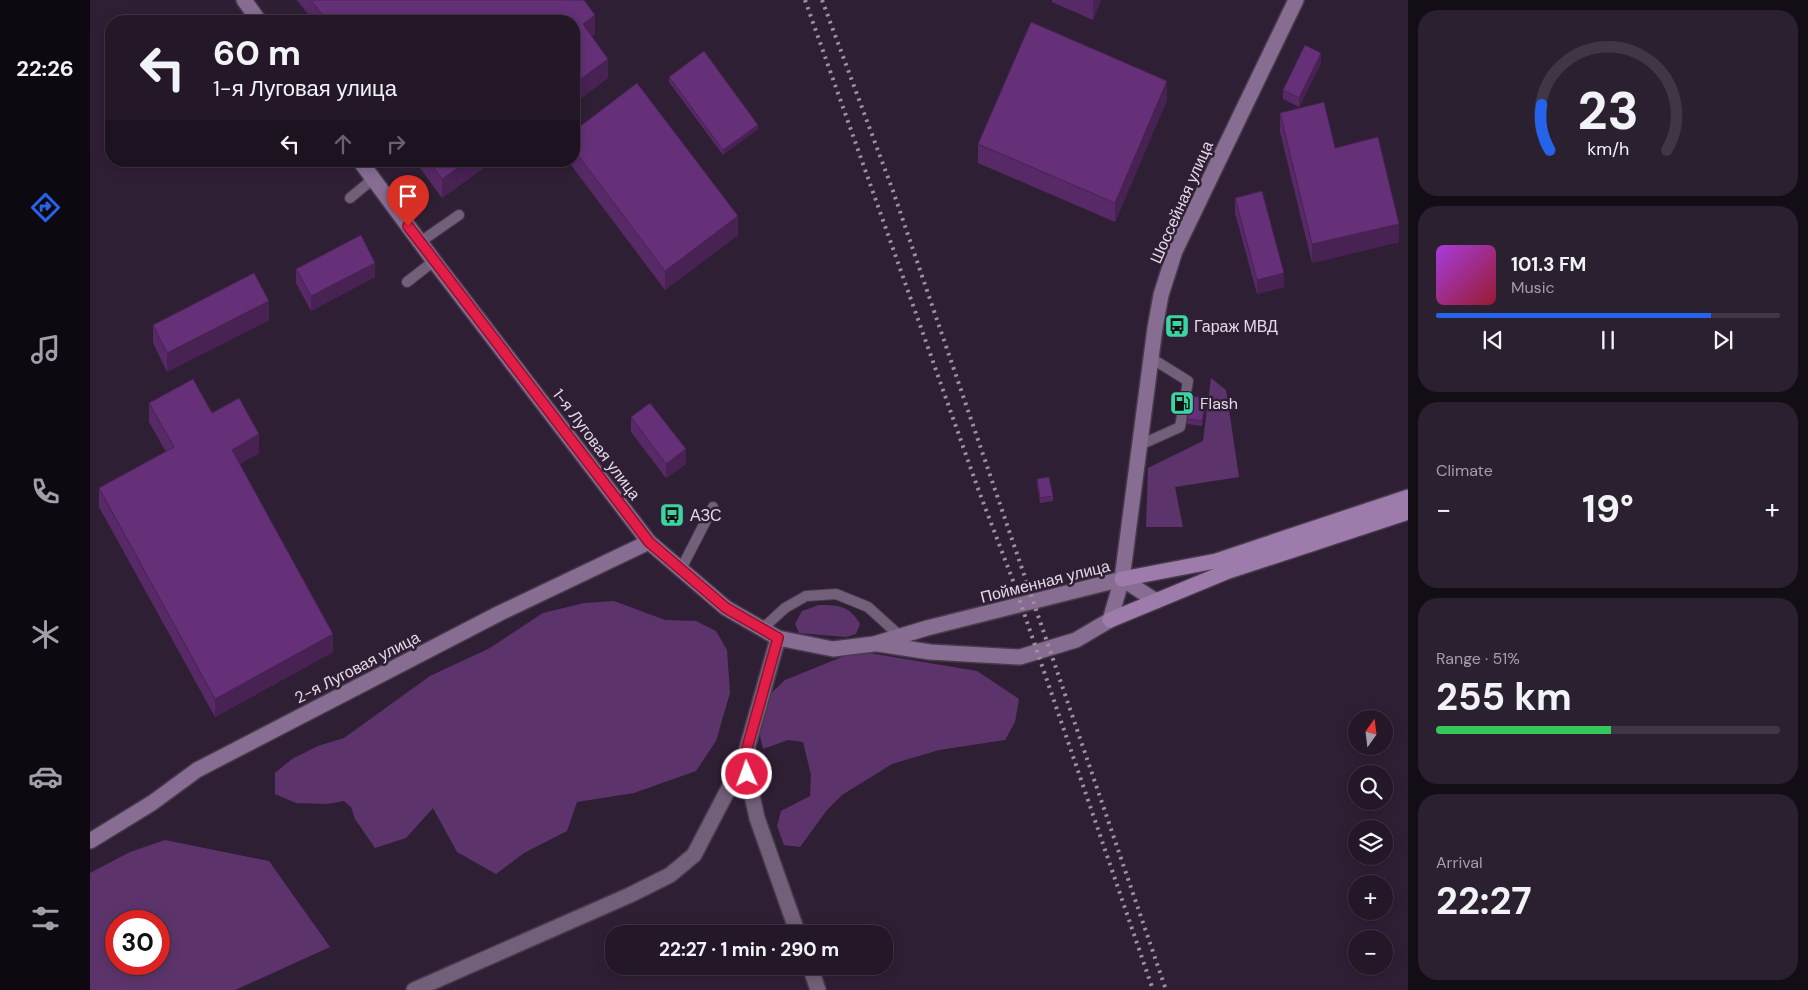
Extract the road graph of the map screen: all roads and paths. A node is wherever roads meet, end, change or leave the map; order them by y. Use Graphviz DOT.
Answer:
graph roads {
  1 [pos="244,0"];
  2 [pos="1296,0"];
  3 [pos="255,15"];
  4 [pos="365,167"];
  5 [pos="373,178"];
  6 [pos="350,198"];
  7 [pos="459,215"];
  8 [pos="420,242"];
  9 [pos="434,260"];
  10 [pos="407,282"];
  11 [pos="1151,358"];
  12 [pos="1140,445"];
  13 [pos="1408,497"];
  14 [pos="713,507"];
  15 [pos="1408,512"];
  16 [pos="649,542"];
  17 [pos="681,569"];
  18 [pos="1122,580"];
  19 [pos="1156,601"];
  20 [pos="1110,620"];
  21 [pos="762,629"];
  22 [pos="900,636"];
  23 [pos="778,638"];
  24 [pos="874,644"];
  25 [pos="744,759"];
  26 [pos="90,841"];
  27 [pos="795,925"];
  28 [pos="813,975"];
  29 [pos="414,990"];
  30 [pos="818,990"];
  1 -- 3 [label="main road"];
  2 -- 11 [label="main road, Шоссейная улица"];
  4 -- 5 [label="main road, 1-я Луговая улица"];
  5 -- 6 [label="lane"];
  5 -- 8 [label="main road, 1-я Луговая улица"];
  7 -- 8 [label="lane"];
  8 -- 9 [label="main road, 1-я Луговая улица"];
  9 -- 10 [label="lane"];
  9 -- 16 [label="main road, 1-я Луговая улица"];
  11 -- 12 [label="main road, Шоссейная улица"];
  11 -- 12 [label="lane"];
  12 -- 18 [label="main road, Шоссейная улица"];
  13 -- 18 [label="main road"];
  14 -- 17 [label="lane"];
  15 -- 19 [label="main road"];
  16 -- 17 [label="main road, 1-я Луговая улица"];
  16 -- 26 [label="main road, 2-я Луговая улица"];
  17 -- 21 [label="main road, 1-я Луговая улица"];
  18 -- 19 [label="main road"];
  18 -- 20 [label="main road, Пойменная улица"];
  18 -- 22 [label="main road, Пойменная улица"];
  19 -- 20 [label="main road"];
  20 -- 24 [label="main road"];
  21 -- 22 [label="lane"];
  21 -- 23 [label="main road, 1-я Луговая улица"];
  22 -- 24 [label="main road, Пойменная улица"];
  23 -- 24 [label="main road, 1-я Луговая улица"];
  23 -- 25 [label="street"];
  25 -- 27 [label="street"];
  25 -- 29 [label="street"];
  28 -- 30 [label="street"];
}
